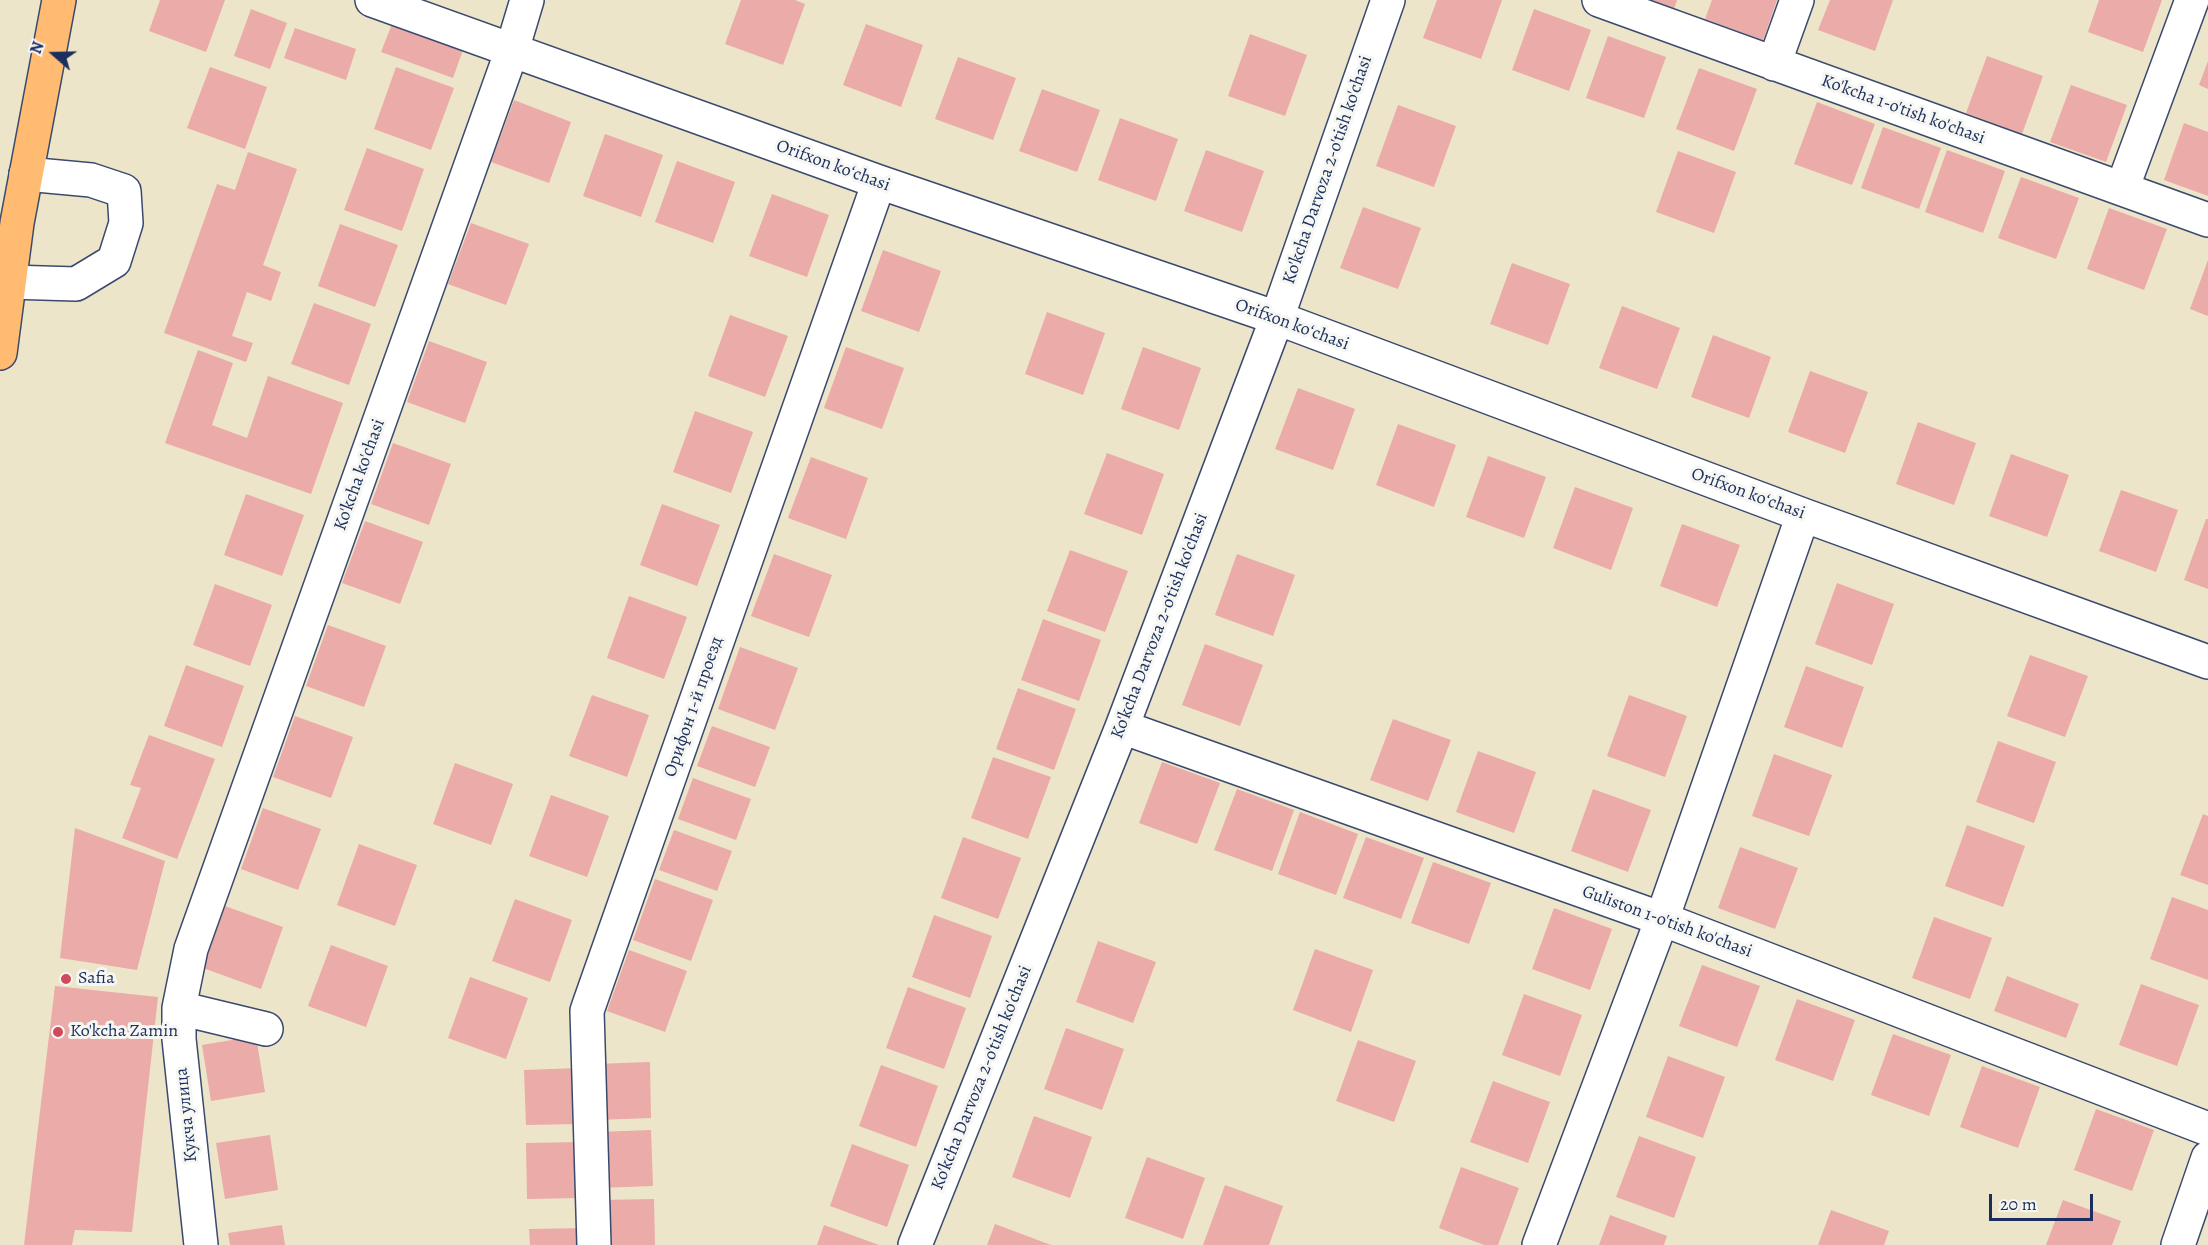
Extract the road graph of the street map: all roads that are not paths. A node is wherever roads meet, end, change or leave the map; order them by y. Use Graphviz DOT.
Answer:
graph roads {
  1 [pos="59,0"];
  2 [pos="372,0"];
  3 [pos="527,0"];
  4 [pos="1388,0"];
  5 [pos="1599,0"];
  6 [pos="1797,0"];
  7 [pos="2192,0"];
  8 [pos="512,50"];
  9 [pos="1774,64"];
  10 [pos="26,174"];
  11 [pos="879,182"];
  12 [pos="2122,189"];
  13 [pos="2208,220"];
  14 [pos="9,282"];
  15 [pos="1277,318"];
  16 [pos="0,353"];
  17 [pos="1803,515"];
  18 [pos="2208,662"];
  19 [pos="1122,727"];
  20 [pos="1662,919"];
  21 [pos="191,949"];
  22 [pos="179,1008"];
  23 [pos="266,1029"];
  24 [pos="2208,1129"];
  25 [pos="2208,1158"];
  26 [pos="201,1245"];
  27 [pos="594,1245"];
  28 [pos="915,1245"];
  29 [pos="1539,1245"];
  30 [pos="2178,1245"];
  1 -- 10 [label="main road"];
  2 -- 8 [label="street, Orifxon koʻchasi"];
  3 -- 8 [label="street, Ko'kcha ko'chasi"];
  4 -- 15 [label="street, Ko'kcha Darvoza 2-o'tish ko'chasi"];
  5 -- 9 [label="street, Ko'kcha 1-o'tish ko'chasi"];
  6 -- 9 [label="street"];
  7 -- 12 [label="street"];
  8 -- 11 [label="street, Orifxon koʻchasi"];
  8 -- 21 [label="street, Ko'kcha ko'chasi"];
  9 -- 12 [label="street, Ko'kcha 1-o'tish ko'chasi"];
  10 -- 14 [label="main road"];
  10 -- 14 [label="street"];
  11 -- 15 [label="street, Orifxon koʻchasi"];
  11 -- 27 [label="street, Орифон 1-й проезд"];
  12 -- 13 [label="street, Ko'kcha 1-o'tish ko'chasi"];
  14 -- 16 [label="main road"];
  15 -- 17 [label="street, Orifxon koʻchasi"];
  15 -- 19 [label="street, Ko'kcha Darvoza 2-o'tish ko'chasi"];
  17 -- 18 [label="street, Orifxon koʻchasi"];
  17 -- 20 [label="street"];
  19 -- 20 [label="street, Guliston 1-o'tish ko'chasi"];
  19 -- 28 [label="street, Ko'kcha Darvoza 2-o'tish ko'chasi"];
  20 -- 24 [label="street, Guliston 1-o'tish ko'chasi"];
  20 -- 29 [label="street"];
  21 -- 22 [label="street, Кукча улица"];
  22 -- 23 [label="street"];
  22 -- 26 [label="street, Кукча улица"];
  25 -- 30 [label="street"];
}
